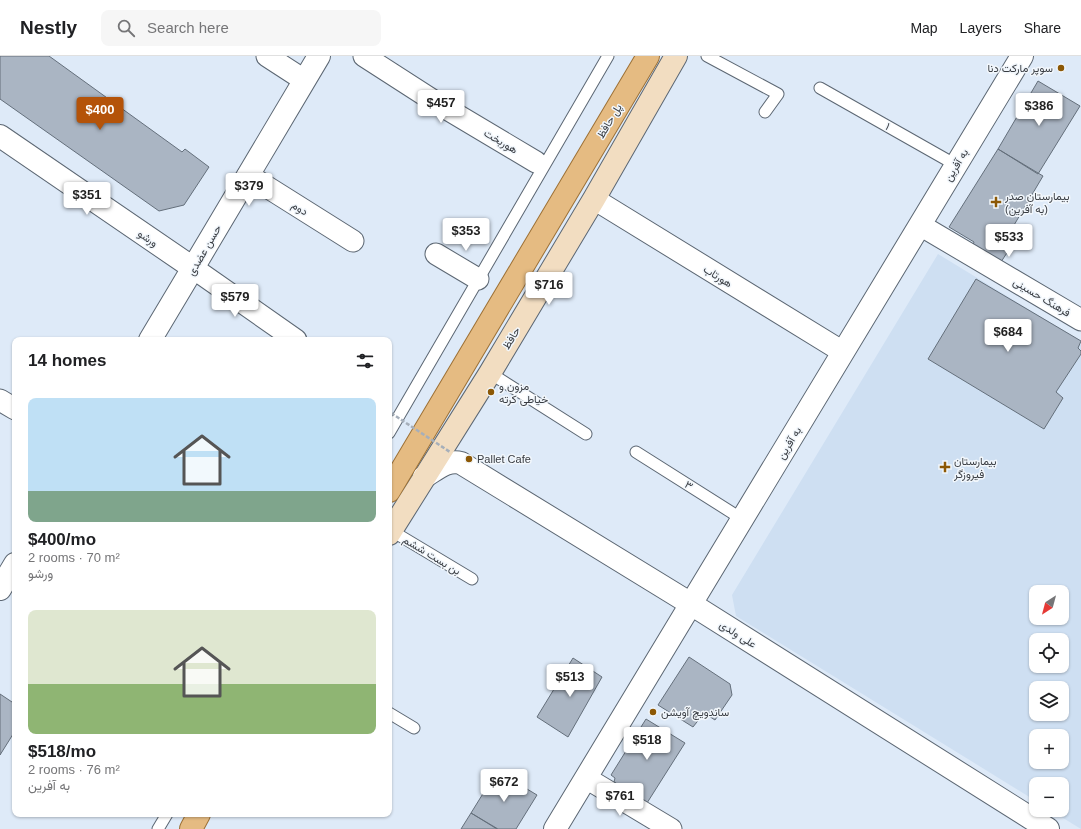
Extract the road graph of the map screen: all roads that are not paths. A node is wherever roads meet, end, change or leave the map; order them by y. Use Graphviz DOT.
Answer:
graph roads {
  1 [pos="266,56"];
  2 [pos="319,56"];
  3 [pos="364,56"];
  4 [pos="608,56"];
  5 [pos="648,56"];
  6 [pos="676,56"];
  7 [pos="707,56"];
  8 [pos="1022,56"];
  9 [pos="304,80"];
  10 [pos="820,88"];
  11 [pos="765,112"];
  12 [pos="0,136"];
  13 [pos="536,162"];
  14 [pos="956,165"];
  15 [pos="248,175"];
  16 [pos="594,199"];
  17 [pos="920,225"];
  18 [pos="353,241"];
  19 [pos="436,254"];
  20 [pos="193,268"];
  21 [pos="478,279"];
  22 [pos="1081,320"];
  23 [pos="152,337"];
  24 [pos="292,337"];
  25 [pos="843,352"];
  26 [pos="490,372"];
  27 [pos="0,400"];
  28 [pos="12,406"];
  29 [pos="392,428"];
  30 [pos="586,434"];
  31 [pos="636,452"];
  32 [pos="424,477"];
  33 [pos="392,486"];
  34 [pos="742,519"];
  35 [pos="392,529"];
  36 [pos="392,533"];
  37 [pos="12,569"];
  38 [pos="472,579"];
  39 [pos="0,589"];
  40 [pos="691,604"];
  41 [pos="392,715"];
  42 [pos="414,728"];
  43 [pos="586,778"];
  44 [pos="165,817"];
  45 [pos="158,829"];
  46 [pos="555,829"];
  47 [pos="671,829"];
  48 [pos="1048,829"];
  1 -- 9 [label="street"];
  2 -- 9 [label="street, حسن عضدی"];
  3 -- 13 [label="street, هوربخت"];
  4 -- 21 [label="lane"];
  5 -- 33 [label="main road, پل حافظ"];
  6 -- 16 [label="main road, حافظ"];
  7 -- 11 [label="lane"];
  8 -- 14 [label="street, به آفرین"];
  9 -- 15 [label="street, حسن عضدی"];
  10 -- 14 [label="lane, ۱"];
  12 -- 20 [label="street, ورشو"];
  14 -- 17 [label="street, به آفرین"];
  15 -- 18 [label="street, دوم"];
  15 -- 20 [label="street, حسن عضدی"];
  16 -- 25 [label="street, هورتاب"];
  16 -- 26 [label="main road, حافظ"];
  17 -- 22 [label="street, فرهنگ حسینی"];
  17 -- 25 [label="street, به آفرین"];
  19 -- 21 [label="street"];
  20 -- 23 [label="street, حسن عضدی"];
  20 -- 24 [label="street, ورشو"];
  21 -- 29 [label="lane"];
  25 -- 34 [label="street, به آفرین"];
  26 -- 30 [label="lane"];
  26 -- 32 [label="main road, حافظ"];
  27 -- 28 [label="street"];
  31 -- 34 [label="lane, ۳"];
  32 -- 35 [label="main road, حافظ"];
  32 -- 40 [label="street, علی ولدی"];
  34 -- 40 [label="street, به آفرین"];
  36 -- 38 [label="lane, بن بست ششم"];
  37 -- 39 [label="street"];
  40 -- 43 [label="street, به آفرین"];
  40 -- 48 [label="street, علی ولدی"];
  41 -- 42 [label="lane"];
  43 -- 46 [label="street, به آفرین"];
  43 -- 47 [label="street"];
  44 -- 45 [label="lane"];
}
